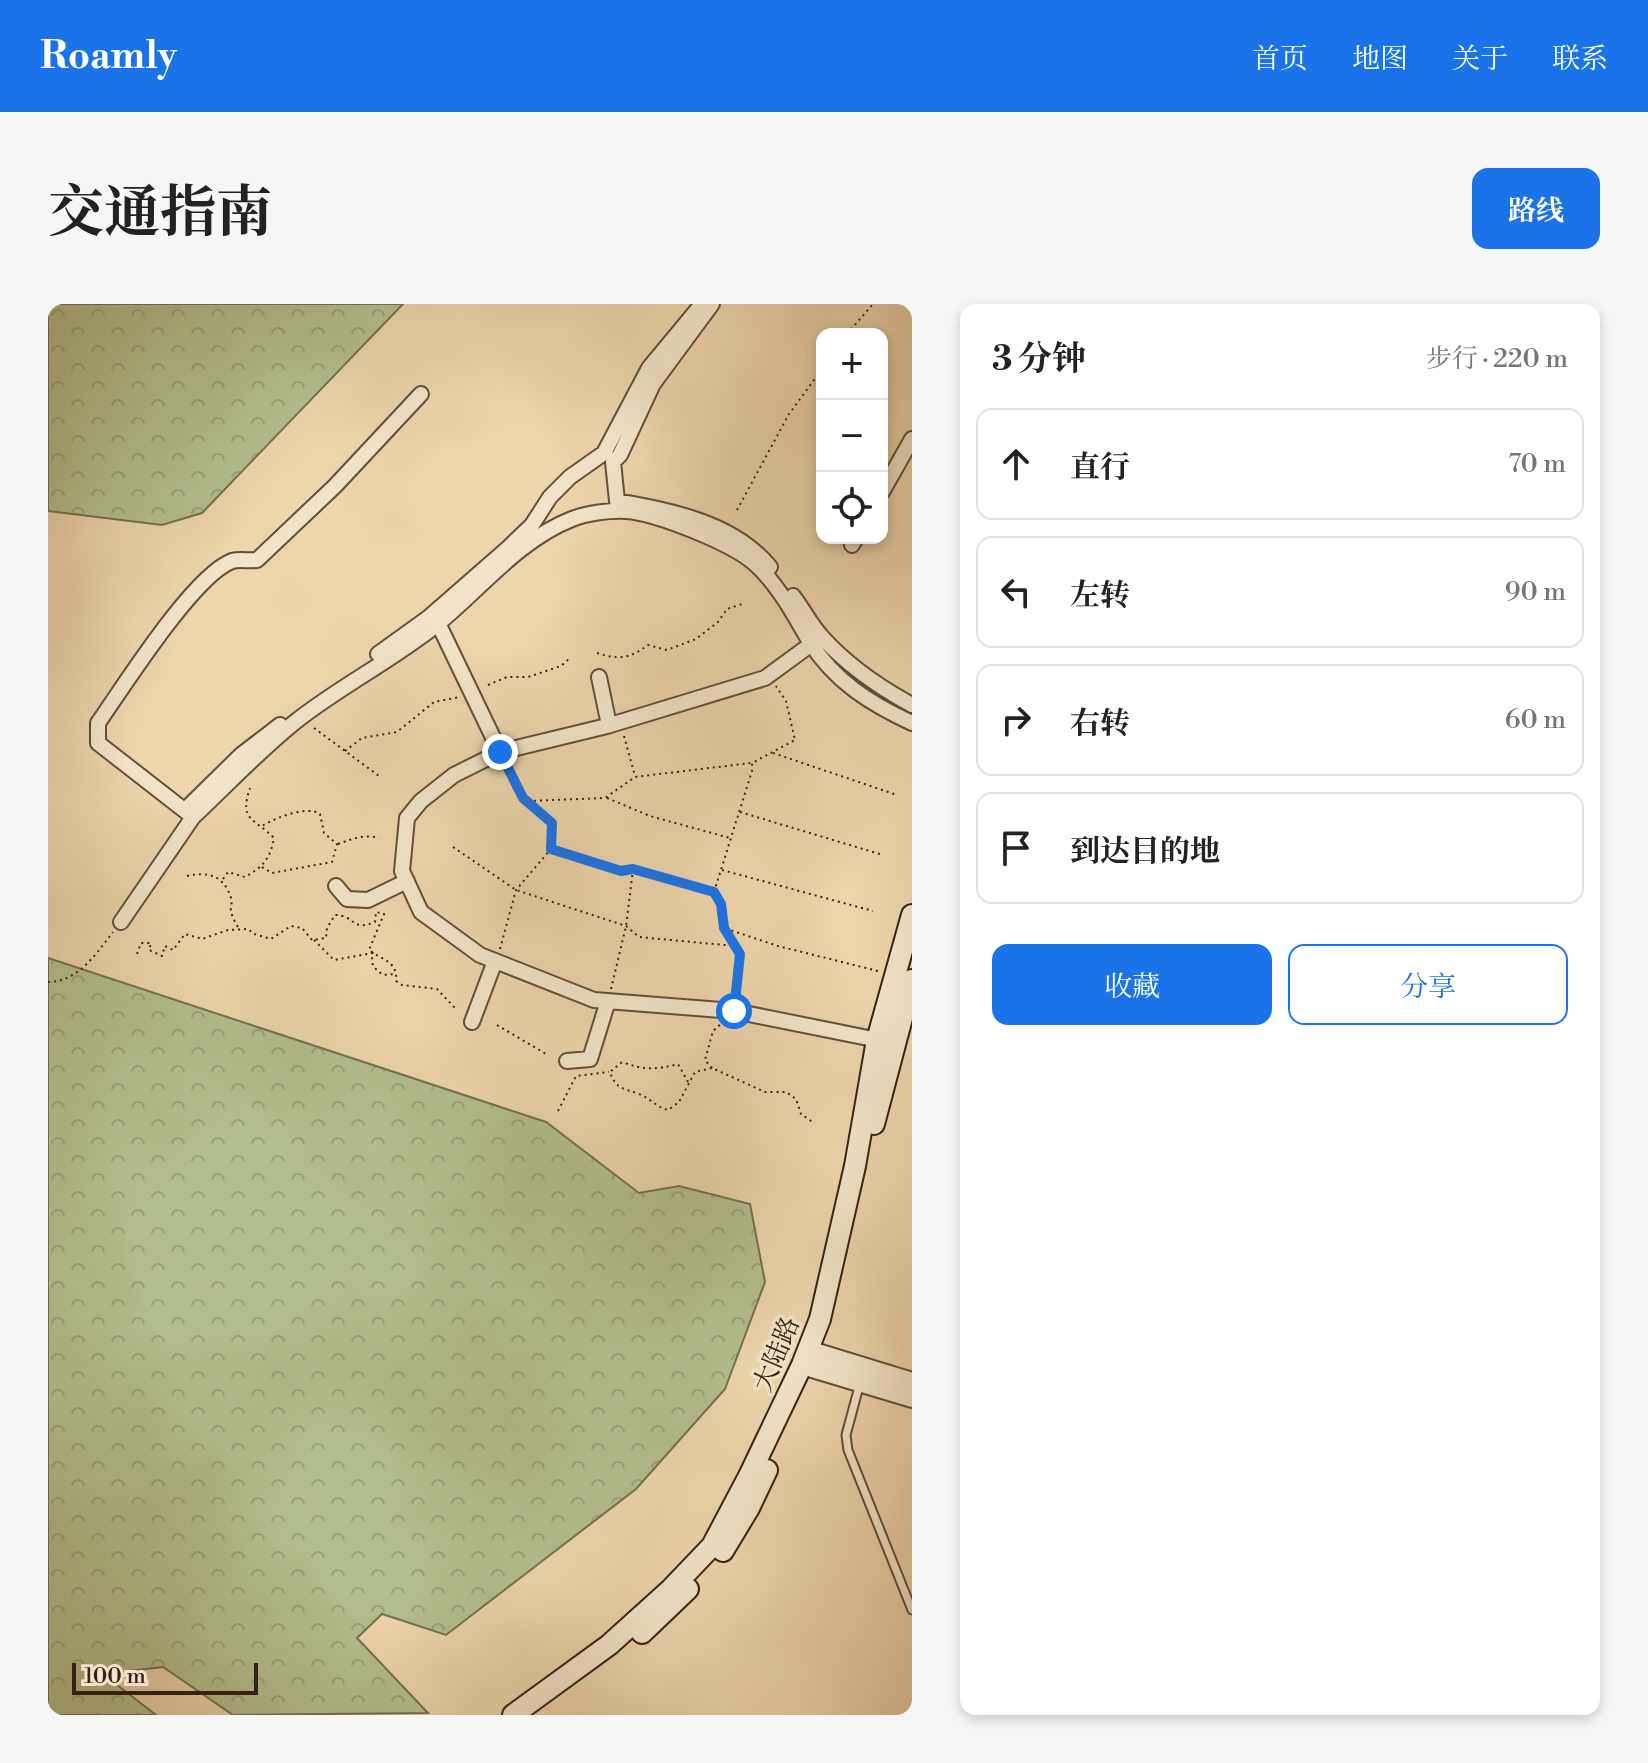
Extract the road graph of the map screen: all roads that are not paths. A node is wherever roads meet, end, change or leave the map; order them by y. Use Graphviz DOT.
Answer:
graph roads {
  1 [pos="702,304"];
  2 [pos="712,304"];
  3 [pos="421,394"];
  4 [pos="912,439"];
  5 [pos="604,453"];
  6 [pos="888,481"];
  7 [pos="611,512"];
  8 [pos="438,623"];
  9 [pos="816,641"];
  10 [pos="599,677"];
  11 [pos="912,705"];
  12 [pos="912,723"];
  13 [pos="616,728"];
  14 [pos="500,752"];
  15 [pos="189,814"];
  16 [pos="407,881"];
  17 [pos="336,886"];
  18 [pos="912,915"];
  19 [pos="121,922"];
  20 [pos="496,961"];
  21 [pos="912,980"];
  22 [pos="608,1001"];
  23 [pos="472,1022"];
  24 [pos="886,1042"];
  25 [pos="567,1061"];
  26 [pos="811,1359"];
  27 [pos="863,1374"];
  28 [pos="912,1382"];
  29 [pos="912,1398"];
  30 [pos="912,1610"];
  31 [pos="513,1715"];
  32 [pos="533,1715"];
  1 -- 5 [label="street"];
  2 -- 9 [label="street"];
  3 -- 15 [label="street"];
  4 -- 6 [label="street"];
  5 -- 7 [label="street"];
  5 -- 15 [label="street"];
  7 -- 8 [label="street"];
  7 -- 9 [label="street"];
  8 -- 14 [label="street"];
  8 -- 15 [label="street"];
  9 -- 11 [label="street"];
  9 -- 12 [label="street"];
  9 -- 13 [label="street"];
  10 -- 13 [label="street"];
  13 -- 14 [label="street"];
  14 -- 16 [label="street"];
  15 -- 19 [label="street"];
  16 -- 17 [label="street"];
  16 -- 20 [label="street"];
  18 -- 24 [label="main road, 大陆路"];
  20 -- 22 [label="street"];
  20 -- 23 [label="street"];
  21 -- 24 [label="main road, 大陆路"];
  22 -- 24 [label="street"];
  22 -- 25 [label="street"];
  24 -- 26 [label="main road, 大陆路"];
  26 -- 27 [label="street"];
  26 -- 31 [label="main road, 大陆路"];
  26 -- 32 [label="main road, 大陆路"];
  27 -- 28 [label="street"];
  27 -- 29 [label="street"];
  27 -- 30 [label="lane"];
}
